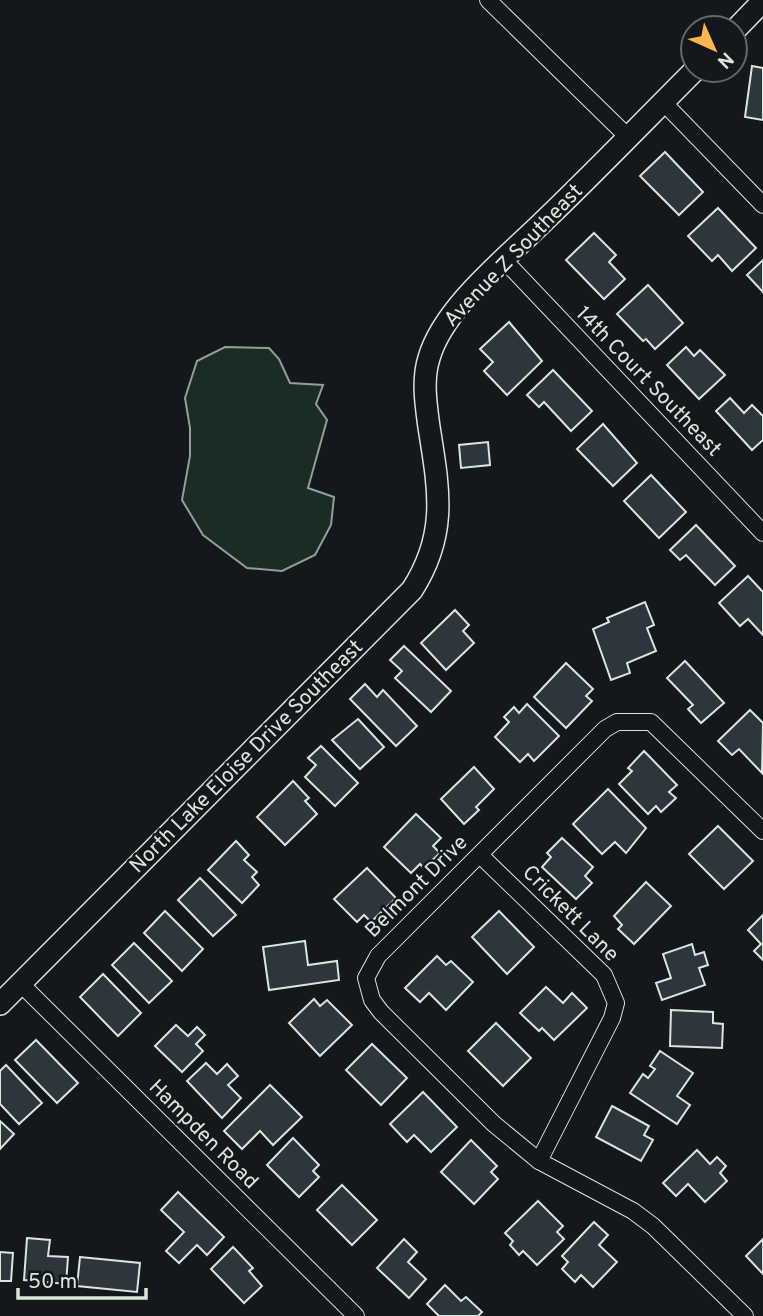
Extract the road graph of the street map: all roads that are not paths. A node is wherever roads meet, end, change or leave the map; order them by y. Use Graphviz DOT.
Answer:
graph roads {
  1 [pos="488,0"];
  2 [pos="763,1"];
  3 [pos="749,16"];
  4 [pos="681,84"];
  5 [pos="663,102"];
  6 [pos="628,137"];
  7 [pos="763,205"];
  8 [pos="503,260"];
  9 [pos="437,482"];
  10 [pos="763,533"];
  11 [pos="763,831"];
  12 [pos="480,855"];
  13 [pos="21,984"];
  14 [pos="0,1004"];
  15 [pos="539,1161"];
  16 [pos="356,1316"];
  17 [pos="745,1316"];
  1 -- 6 [label="street"];
  2 -- 3 [label="street"];
  4 -- 5 [label="street, Avenue Z Southeast"];
  5 -- 6 [label="street, Avenue Z Southeast"];
  5 -- 7 [label="street"];
  6 -- 8 [label="street, Avenue Z Southeast"];
  8 -- 9 [label="street, Avenue Z Southeast"];
  8 -- 10 [label="street, 14th Court Southeast"];
  9 -- 13 [label="street, North Lake Eloise Drive Southeast"];
  11 -- 12 [label="street, Belmont Drive"];
  12 -- 15 [label="street, Crickett Lane"];
  12 -- 15 [label="street, Belmont Drive"];
  13 -- 14 [label="street, North Lake Eloise Drive Southeast"];
  13 -- 16 [label="street, Hampden Road"];
  15 -- 17 [label="street, Belmont Drive"];
}
